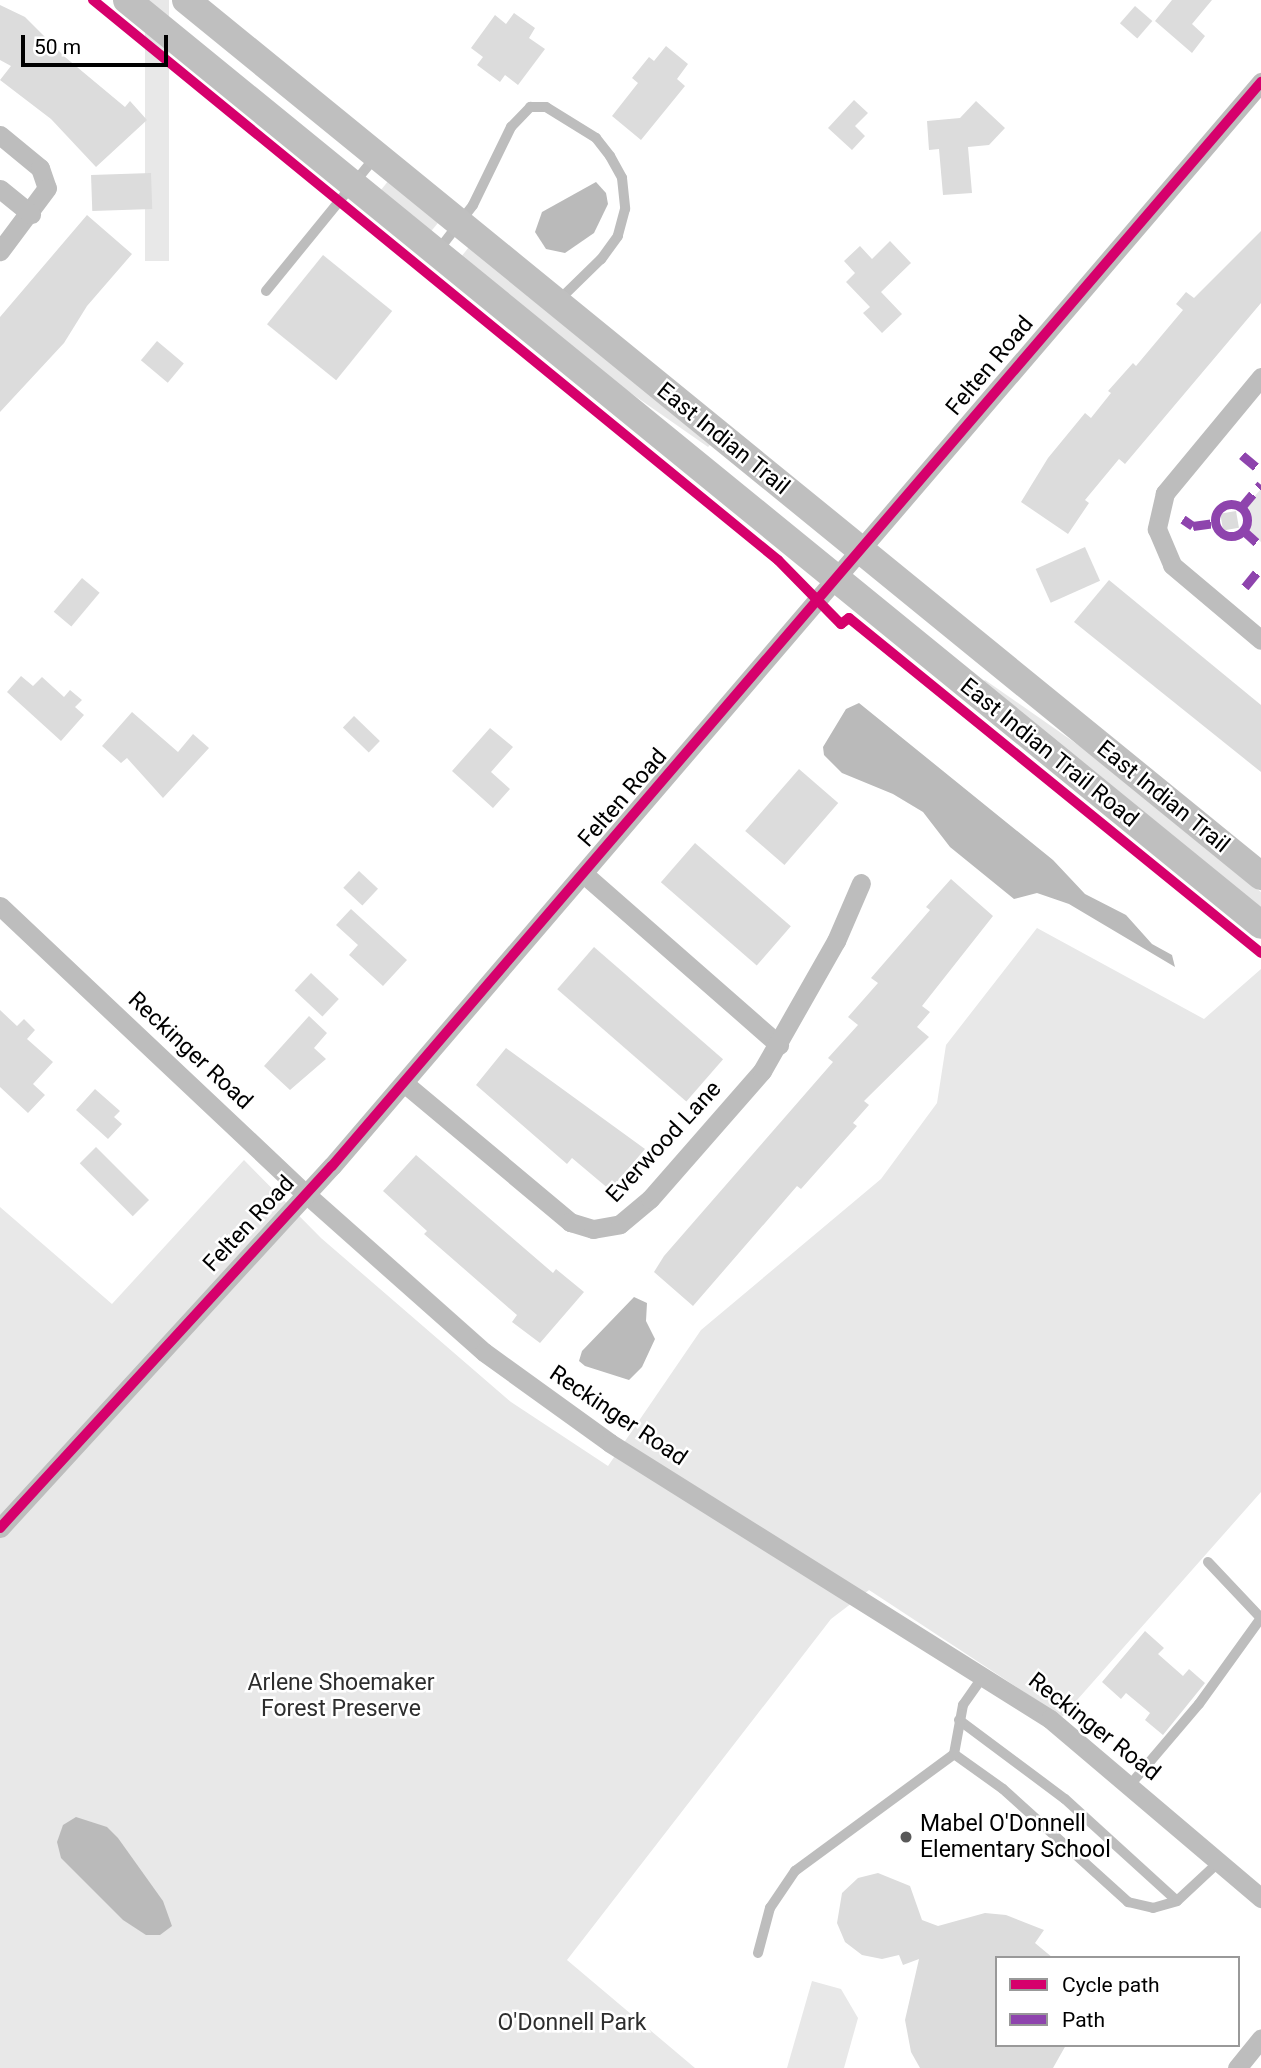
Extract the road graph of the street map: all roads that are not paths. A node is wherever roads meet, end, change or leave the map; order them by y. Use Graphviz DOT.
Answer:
graph roads {
  1 [pos="127,0"];
  2 [pos="186,0"];
  3 [pos="1261,82"];
  4 [pos="0,135"];
  5 [pos="376,155"];
  6 [pos="352,184"];
  7 [pos="0,189"];
  8 [pos="36,208"];
  9 [pos="460,224"];
  10 [pos="0,251"];
  11 [pos="437,253"];
  12 [pos="266,291"];
  13 [pos="557,303"];
  14 [pos="1261,377"];
  15 [pos="860,552"];
  16 [pos="837,580"];
  17 [pos="1261,640"];
  18 [pos="585,874"];
  19 [pos="1261,876"];
  20 [pos="861,883"];
  21 [pos="0,906"];
  22 [pos="1261,925"];
  23 [pos="779,1045"];
  24 [pos="404,1083"];
  25 [pos="306,1194"];
  26 [pos="0,1528"];
  27 [pos="1208,1562"];
  28 [pos="1261,1618"];
  29 [pos="984,1676"];
  30 [pos="959,1720"];
  31 [pos="954,1754"];
  32 [pos="1130,1785"];
  33 [pos="1219,1862"];
  34 [pos="1261,1898"];
  35 [pos="1177,1901"];
  36 [pos="758,1953"];
  37 [pos="1261,2039"];
  38 [pos="1237,2068"];
  1 -- 6 [label="main road, East Indian Trail"];
  2 -- 5 [label="main road, East Indian Trail"];
  3 -- 15 [label="street, Felten Road"];
  4 -- 8 [label="street"];
  5 -- 6 [label="lane"];
  5 -- 9 [label="main road, East Indian Trail"];
  6 -- 11 [label="main road, East Indian Trail"];
  6 -- 12 [label="lane"];
  7 -- 8 [label="street"];
  8 -- 10 [label="street"];
  9 -- 11 [label="lane"];
  9 -- 13 [label="main road, East Indian Trail"];
  9 -- 13 [label="lane"];
  11 -- 16 [label="main road, East Indian Trail"];
  13 -- 15 [label="main road, East Indian Trail"];
  14 -- 17 [label="street"];
  15 -- 16 [label="street, Felten Road"];
  15 -- 19 [label="main road, East Indian Trail"];
  16 -- 18 [label="street, Felten Road"];
  16 -- 22 [label="main road, East Indian Trail Road"];
  18 -- 23 [label="street"];
  18 -- 24 [label="street, Felten Road"];
  20 -- 23 [label="street, Everwood Lane"];
  21 -- 25 [label="street, Reckinger Road"];
  23 -- 24 [label="street, Everwood Lane"];
  24 -- 25 [label="street, Felten Road"];
  25 -- 26 [label="street, Felten Road"];
  25 -- 29 [label="street, Reckinger Road"];
  27 -- 28 [label="lane"];
  28 -- 32 [label="lane"];
  29 -- 30 [label="lane"];
  29 -- 32 [label="street, Reckinger Road"];
  30 -- 31 [label="lane"];
  30 -- 35 [label="lane"];
  31 -- 35 [label="lane"];
  31 -- 36 [label="lane"];
  32 -- 33 [label="street, Reckinger Road"];
  33 -- 34 [label="street, Reckinger Road"];
  33 -- 35 [label="lane"];
  37 -- 38 [label="street"];
}
